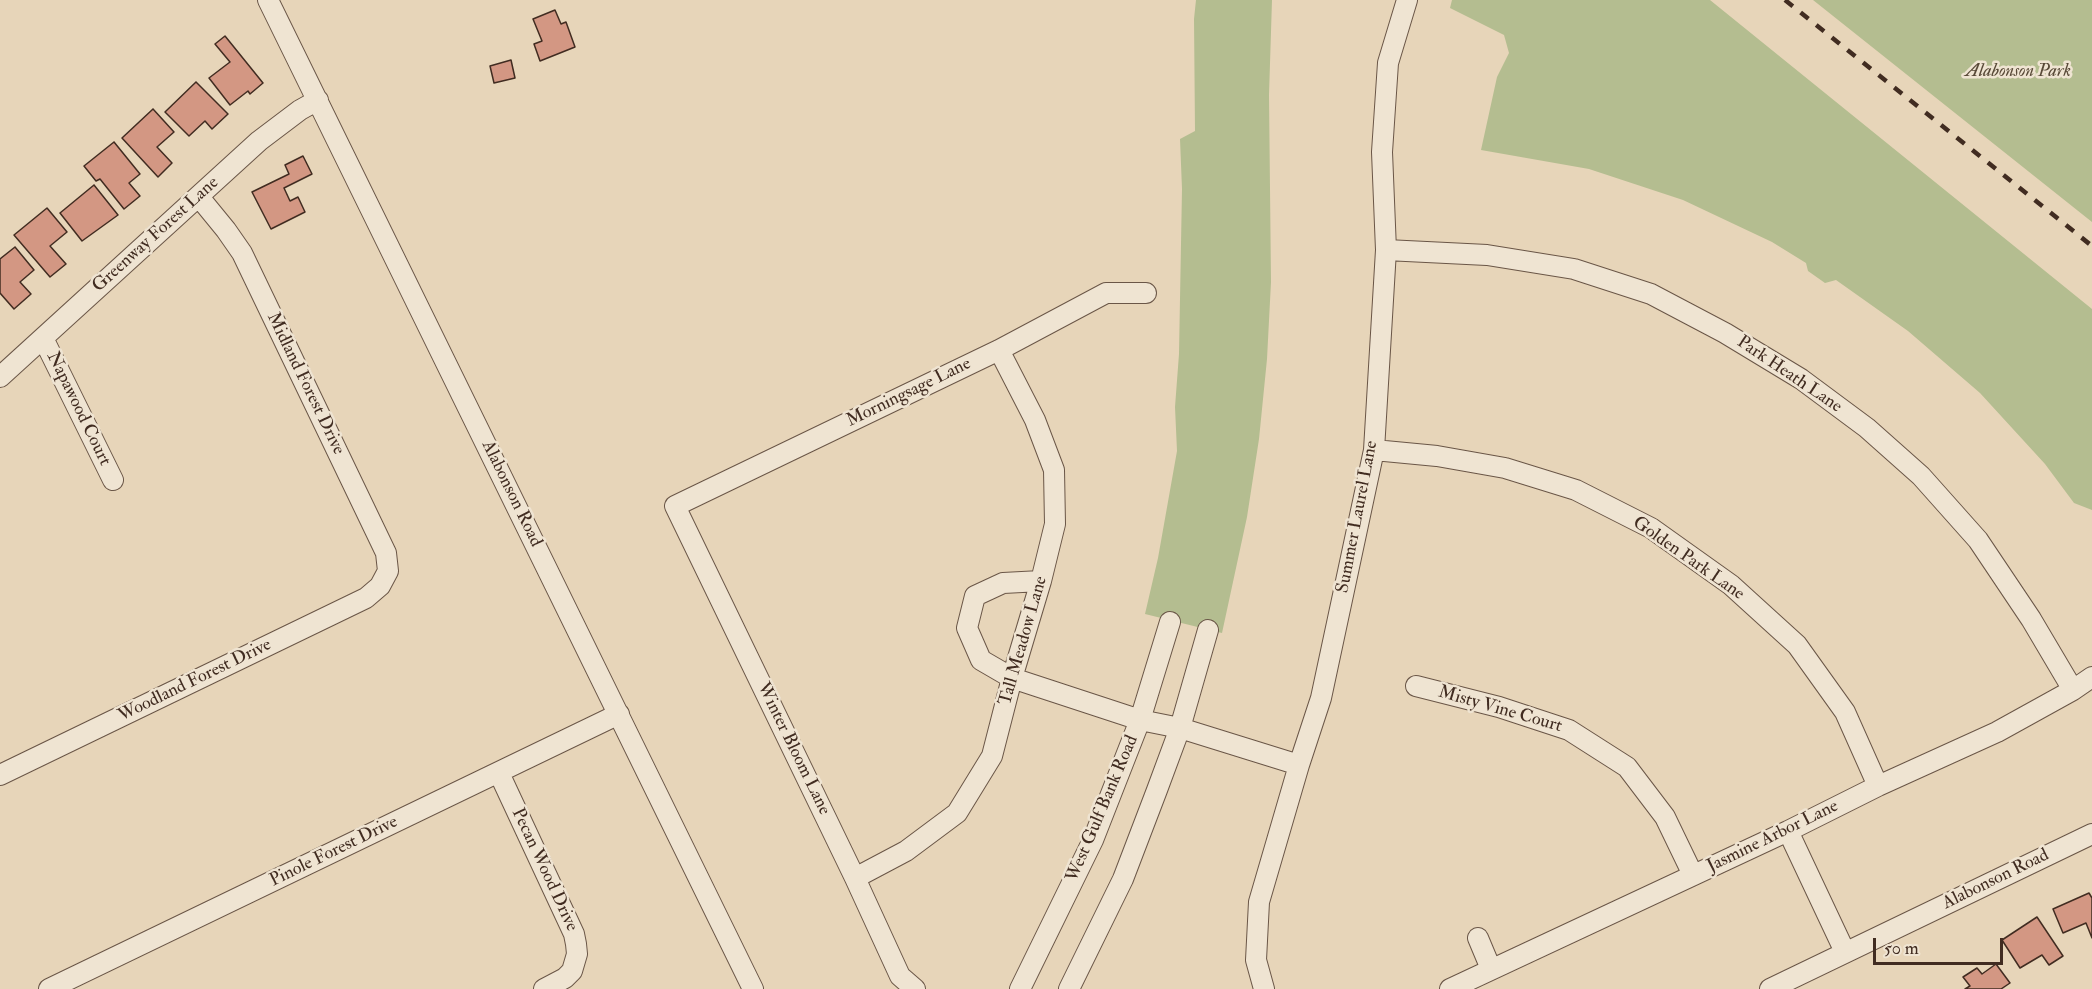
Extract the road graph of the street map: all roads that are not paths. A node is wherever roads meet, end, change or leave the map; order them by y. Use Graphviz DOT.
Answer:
graph roads {
  1 [pos="268,0"];
  2 [pos="1407,0"];
  3 [pos="318,100"];
  4 [pos="199,197"];
  5 [pos="1386,250"];
  6 [pos="1146,293"];
  7 [pos="43,338"];
  8 [pos="999,350"];
  9 [pos="0,377"];
  10 [pos="1374,450"];
  11 [pos="113,480"];
  12 [pos="675,506"];
  13 [pos="384,579"];
  14 [pos="1041,581"];
  15 [pos="1170,622"];
  16 [pos="1208,630"];
  17 [pos="2092,677"];
  18 [pos="1012,678"];
  19 [pos="1416,686"];
  20 [pos="2073,690"];
  21 [pos="619,714"];
  22 [pos="1140,720"];
  23 [pos="1180,728"];
  24 [pos="1299,765"];
  25 [pos="499,773"];
  26 [pos="0,775"];
  27 [pos="1878,786"];
  28 [pos="1788,831"];
  29 [pos="2092,834"];
  30 [pos="1694,875"];
  31 [pos="855,878"];
  32 [pos="1478,938"];
  33 [pos="1845,952"];
  34 [pos="1491,969"];
  35 [pos="49,989"];
  36 [pos="544,989"];
  37 [pos="753,989"];
  38 [pos="915,989"];
  39 [pos="1020,989"];
  40 [pos="1069,989"];
  41 [pos="1264,989"];
  42 [pos="1450,989"];
  43 [pos="1770,989"];
  1 -- 3 [label="street, Alabonson Road"];
  2 -- 5 [label="street, Summer Laurel Lane"];
  3 -- 4 [label="street, Greenway Forest Lane"];
  3 -- 21 [label="street, Alabonson Road"];
  4 -- 7 [label="street, Greenway Forest Lane"];
  4 -- 13 [label="street, Midland Forest Drive"];
  5 -- 10 [label="street, Summer Laurel Lane"];
  5 -- 20 [label="street, Park Heath Lane"];
  6 -- 8 [label="street, Morningsage Lane"];
  7 -- 9 [label="street, Greenway Forest Lane"];
  7 -- 11 [label="street, Napawood Court"];
  8 -- 12 [label="street, Morningsage Lane"];
  8 -- 14 [label="street, Tall Meadow Lane"];
  10 -- 24 [label="street, Summer Laurel Lane"];
  10 -- 27 [label="street, Golden Park Lane"];
  12 -- 31 [label="street, Winter Bloom Lane"];
  13 -- 26 [label="street, Woodland Forest Drive"];
  14 -- 18 [label="street, Tall Meadow Lane"];
  14 -- 18 [label="street"];
  15 -- 22 [label="street, West Gulf Bank Road"];
  16 -- 23 [label="street"];
  17 -- 20 [label="street, Jasmine Arbor Lane"];
  18 -- 22 [label="street"];
  18 -- 31 [label="street, Tall Meadow Lane"];
  19 -- 30 [label="street, Misty Vine Court"];
  20 -- 27 [label="street, Jasmine Arbor Lane"];
  21 -- 25 [label="street, Pinole Forest Drive"];
  21 -- 37 [label="street, Alabonson Road"];
  22 -- 23 [label="street"];
  22 -- 39 [label="street, West Gulf Bank Road"];
  23 -- 24 [label="street"];
  23 -- 40 [label="street"];
  24 -- 41 [label="street, Summer Laurel Lane"];
  25 -- 35 [label="street, Pinole Forest Drive"];
  25 -- 36 [label="street, Pecan Wood Drive"];
  27 -- 28 [label="street, Jasmine Arbor Lane"];
  28 -- 30 [label="street, Jasmine Arbor Lane"];
  28 -- 33 [label="street"];
  29 -- 33 [label="street, Alabonson Road"];
  30 -- 34 [label="street, Jasmine Arbor Lane"];
  31 -- 38 [label="street, Winter Bloom Lane"];
  32 -- 34 [label="street"];
  33 -- 43 [label="street, Alabonson Road"];
  34 -- 42 [label="street, Jasmine Arbor Lane"];
}
